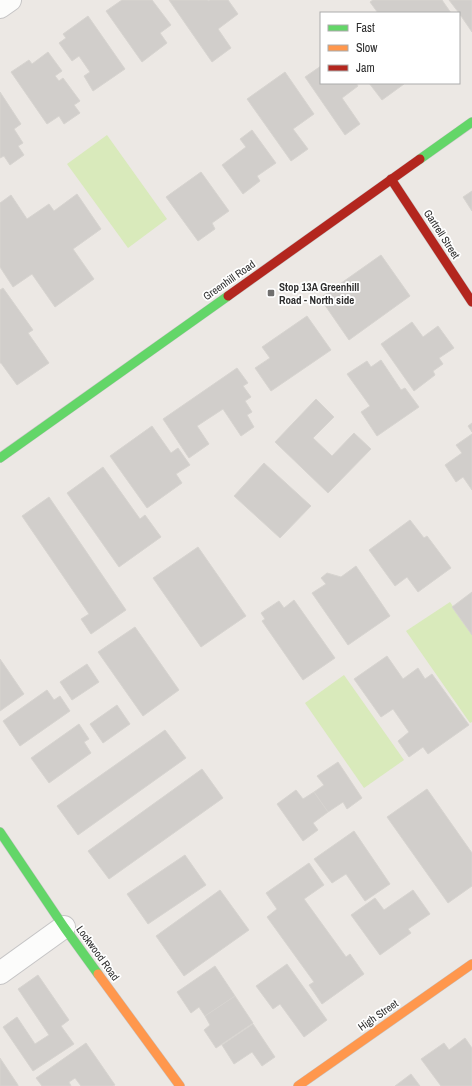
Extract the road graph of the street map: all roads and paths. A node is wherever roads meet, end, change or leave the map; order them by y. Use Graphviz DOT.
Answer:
graph roads {
  1 [pos="10,0"];
  2 [pos="0,7"];
  3 [pos="472,122"];
  4 [pos="392,179"];
  5 [pos="472,302"];
  6 [pos="0,458"];
  7 [pos="0,832"];
  8 [pos="64,927"];
  9 [pos="472,964"];
  10 [pos="0,973"];
  11 [pos="180,1086"];
  12 [pos="298,1086"];
  1 -- 2 [label="street"];
  3 -- 4 [label="street, Greenhill Road"];
  4 -- 5 [label="street, Gartrell Street"];
  4 -- 6 [label="street, Greenhill Road"];
  7 -- 8 [label="street, Lockwood Road"];
  8 -- 10 [label="street"];
  8 -- 11 [label="street, Lockwood Road"];
  9 -- 12 [label="street, High Street"];
}
